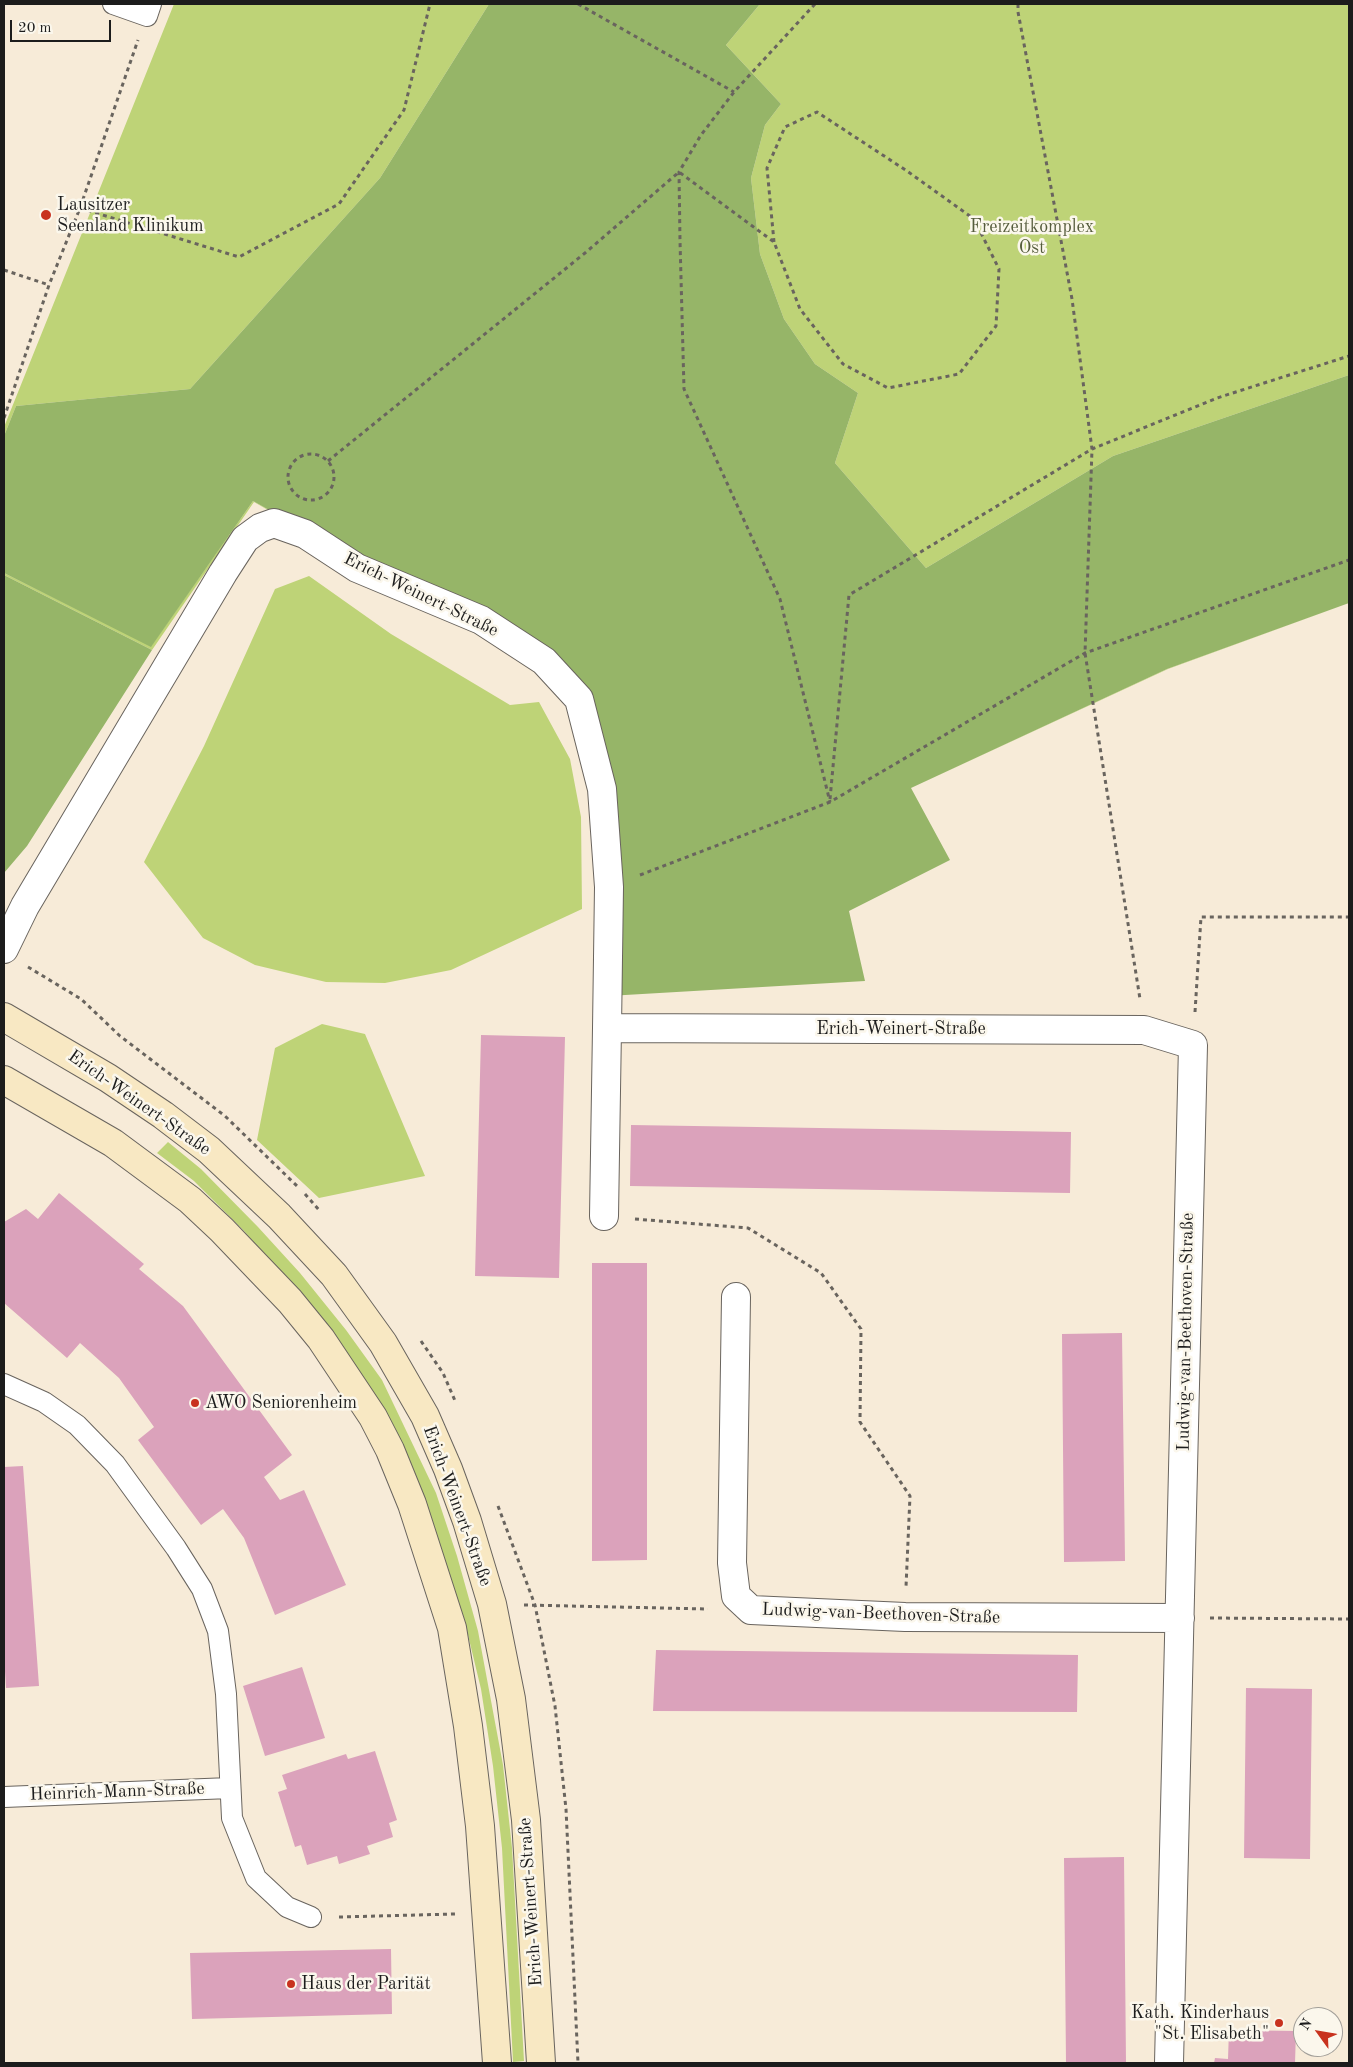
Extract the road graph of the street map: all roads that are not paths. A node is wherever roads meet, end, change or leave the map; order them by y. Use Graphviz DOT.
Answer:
graph roads {
  1 [pos="113,4"];
  2 [pos="149,10"];
  3 [pos="4,949"];
  4 [pos="4,1017"];
  5 [pos="608,1028"];
  6 [pos="1193,1046"];
  7 [pos="4,1080"];
  8 [pos="604,1216"];
  9 [pos="736,1297"];
  10 [pos="4,1384"];
  11 [pos="1180,1618"];
  12 [pos="230,1788"];
  13 [pos="4,1797"];
  14 [pos="311,1916"];
  15 [pos="497,2063"];
  16 [pos="541,2063"];
  17 [pos="1169,2063"];
  1 -- 2 [label="lane"];
  3 -- 5 [label="street, Erich-Weinert-Straße"];
  4 -- 16 [label="street, Erich-Weinert-Straße"];
  5 -- 6 [label="street, Erich-Weinert-Straße"];
  5 -- 8 [label="street, Erich-Weinert-Straße"];
  6 -- 11 [label="street, Ludwig-van-Beethoven-Straße"];
  7 -- 15 [label="street"];
  9 -- 11 [label="street, Ludwig-van-Beethoven-Straße"];
  10 -- 12 [label="lane, Heinrich-Mann-Straße"];
  11 -- 17 [label="street, Ludwig-van-Beethoven-Straße"];
  12 -- 13 [label="lane, Heinrich-Mann-Straße"];
  12 -- 14 [label="lane, Heinrich-Mann-Straße"];
}
